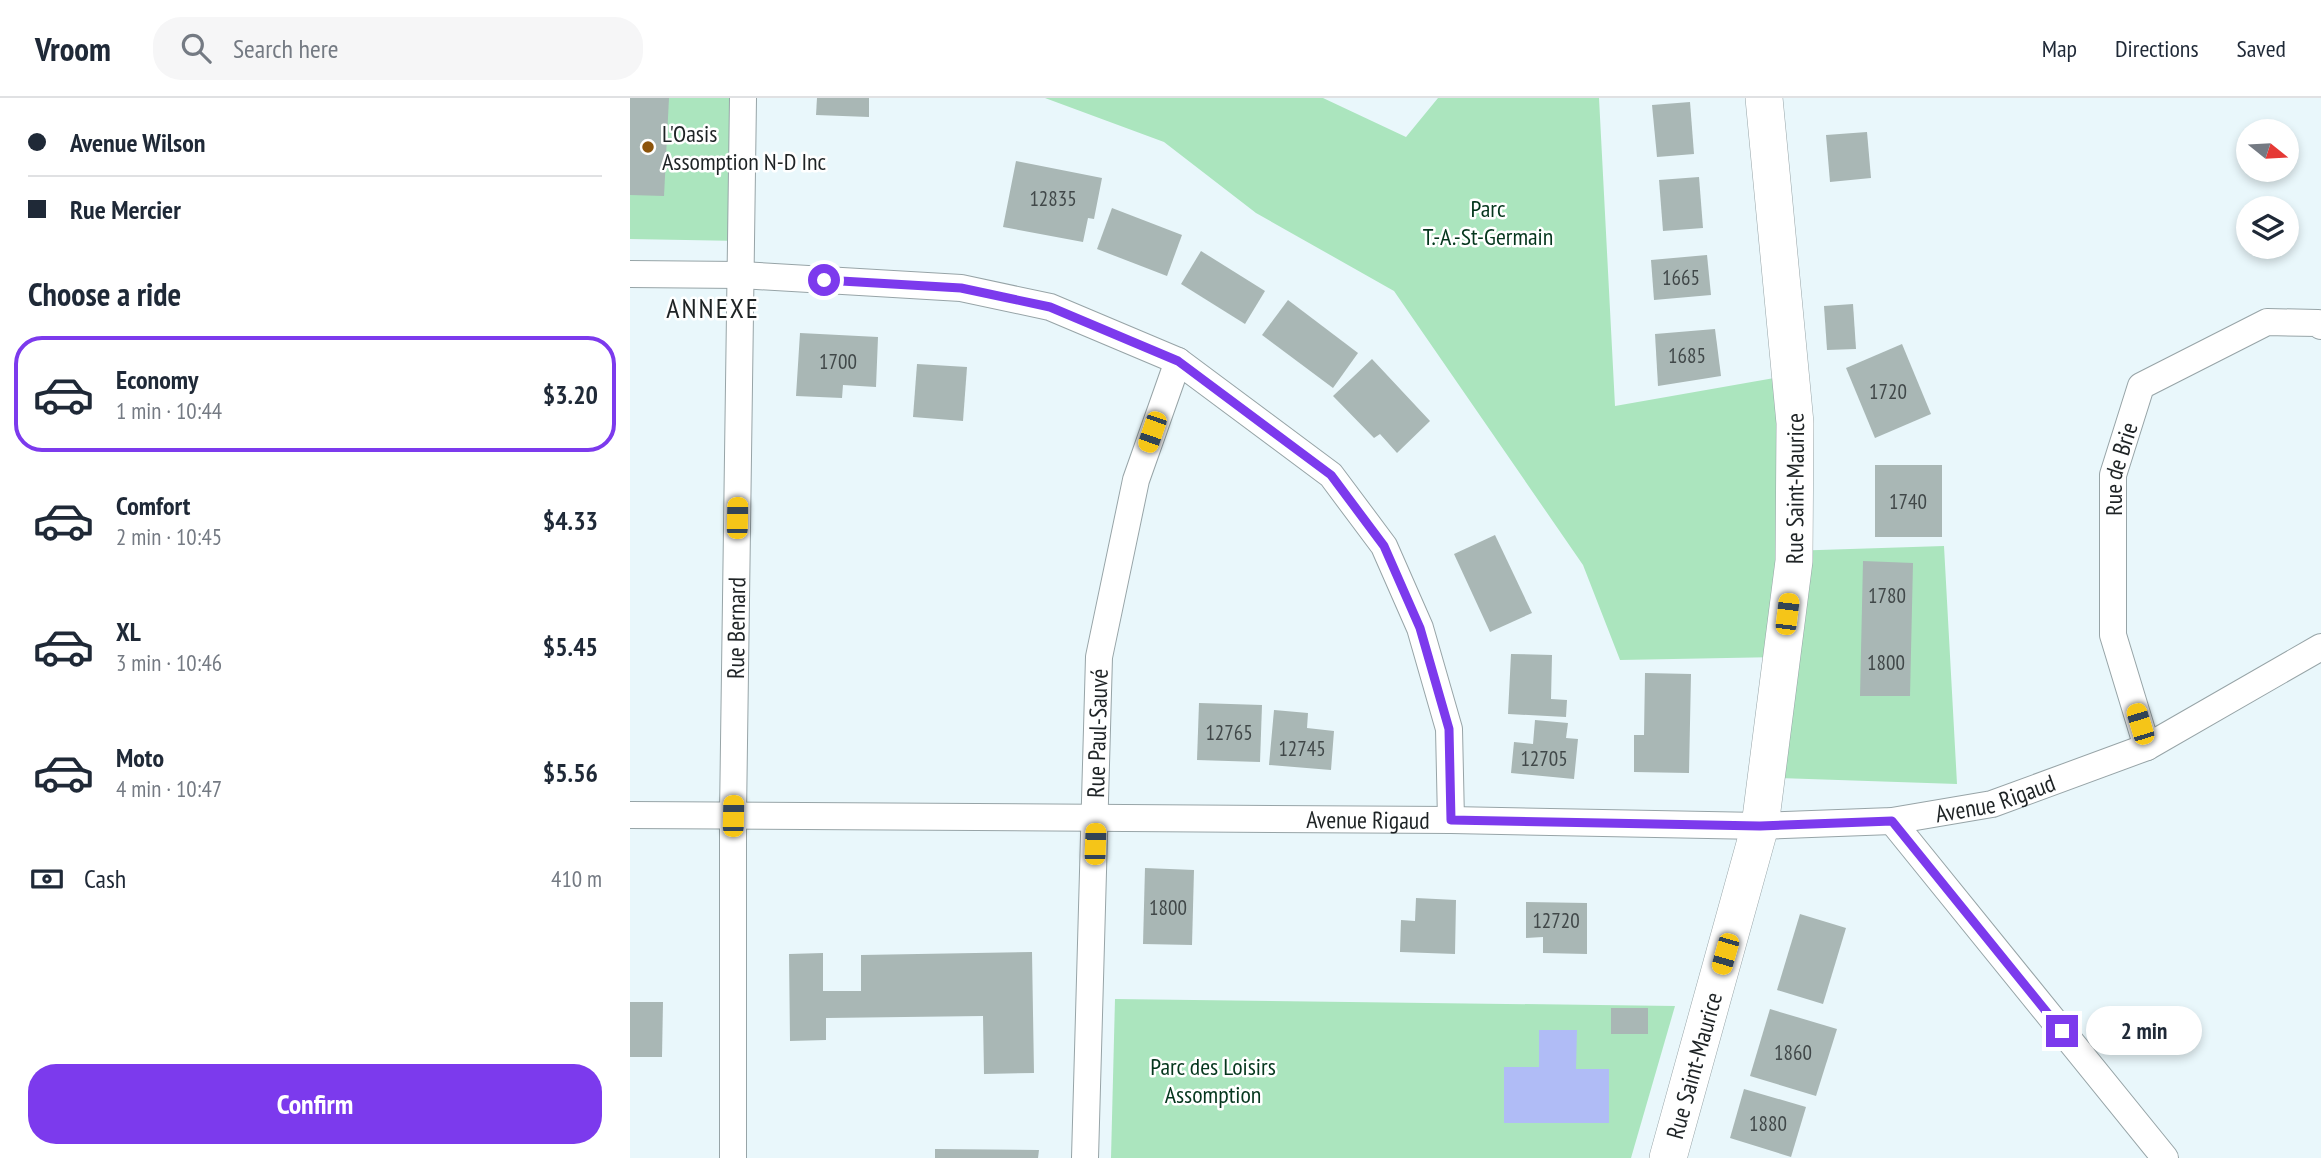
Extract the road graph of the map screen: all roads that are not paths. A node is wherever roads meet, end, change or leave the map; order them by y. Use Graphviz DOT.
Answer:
graph roads {
  1 [pos="743,98"];
  2 [pos="1765,98"];
  3 [pos="630,274"];
  4 [pos="741,275"];
  5 [pos="2321,327"];
  6 [pos="1178,361"];
  7 [pos="2321,647"];
  8 [pos="2147,747"];
  9 [pos="630,815"];
  10 [pos="733,816"];
  11 [pos="1096,818"];
  12 [pos="1451,820"];
  13 [pos="1892,821"];
  14 [pos="1760,826"];
  15 [pos="733,1158"];
  16 [pos="1086,1158"];
  17 [pos="1668,1158"];
  18 [pos="2165,1158"];
  1 -- 4 [label="street, Rue Bernard"];
  2 -- 14 [label="street, Rue Saint-Maurice"];
  3 -- 4 [label="street"];
  4 -- 6 [label="street"];
  4 -- 10 [label="street, Rue Bernard"];
  5 -- 8 [label="street, Rue de Brie"];
  6 -- 11 [label="street, Rue Paul-Sauvé"];
  6 -- 12 [label="street"];
  7 -- 8 [label="street, Avenue Rigaud"];
  8 -- 13 [label="street, Avenue Rigaud"];
  9 -- 10 [label="street, Avenue Rigaud"];
  10 -- 11 [label="street, Avenue Rigaud"];
  10 -- 15 [label="street, Rue Bernard"];
  11 -- 12 [label="street, Avenue Rigaud"];
  11 -- 16 [label="street, Rue Paul-Sauvé"];
  12 -- 14 [label="street, Avenue Rigaud"];
  13 -- 14 [label="street, Avenue Rigaud"];
  13 -- 18 [label="street"];
  14 -- 17 [label="street, Rue Saint-Maurice"];
}
